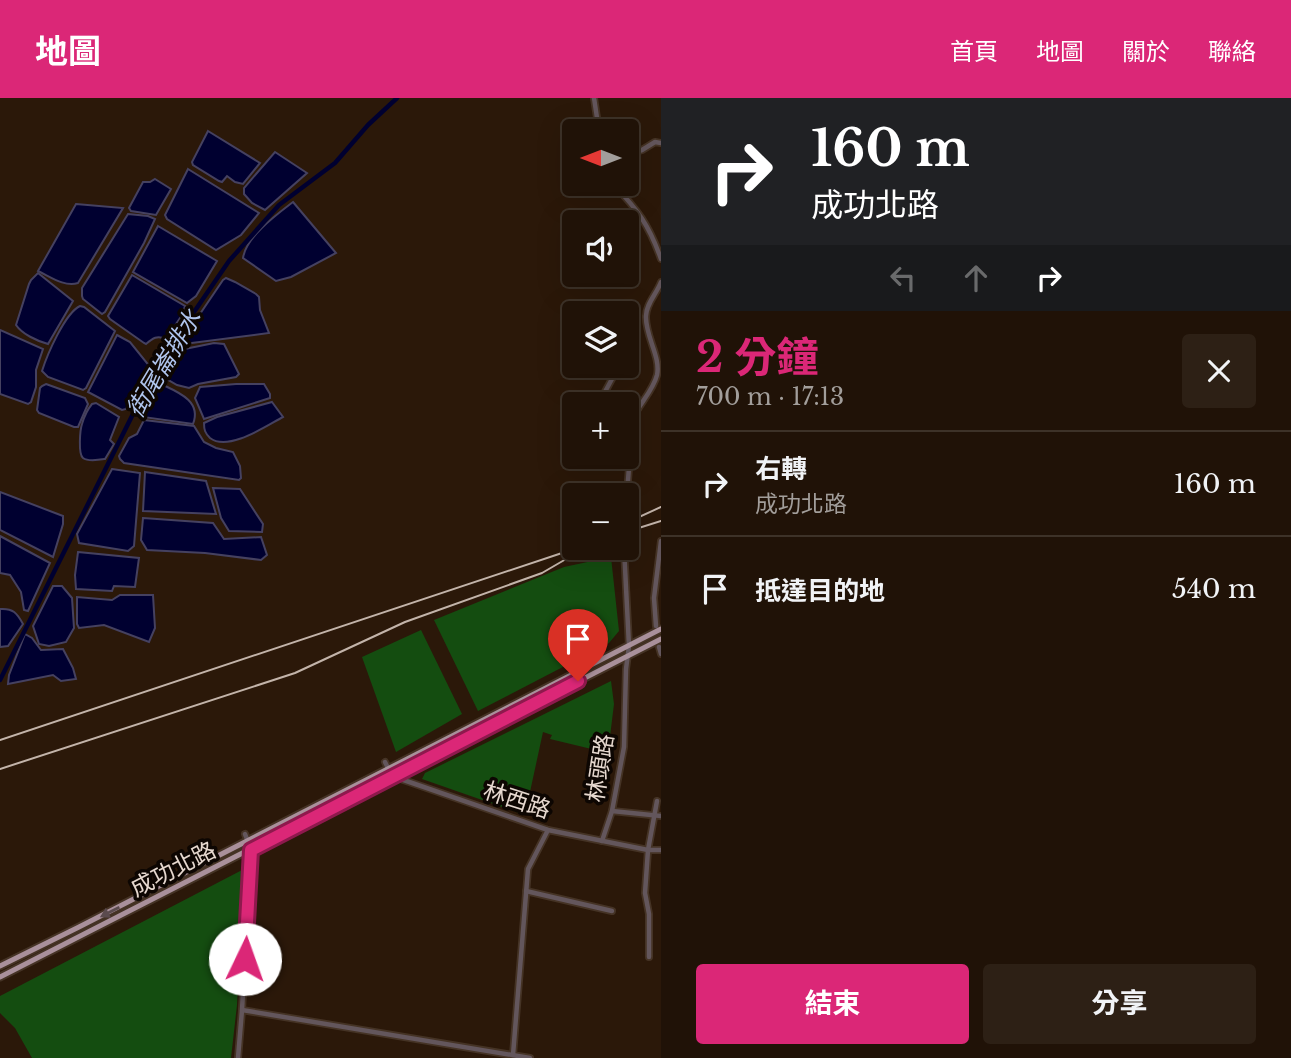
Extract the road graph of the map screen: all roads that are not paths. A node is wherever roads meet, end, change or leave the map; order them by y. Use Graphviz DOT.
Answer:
graph roads {
  1 [pos="594,98"];
  2 [pos="597,119"];
  3 [pos="661,143"];
  4 [pos="639,151"];
  5 [pos="624,196"];
  6 [pos="661,259"];
  7 [pos="661,282"];
  8 [pos="639,406"];
  9 [pos="661,541"];
  10 [pos="624,560"];
  11 [pos="659,628"];
  12 [pos="661,639"];
  13 [pos="629,646"];
  14 [pos="659,647"];
  15 [pos="661,654"];
  16 [pos="627,657"];
  17 [pos="386,766"];
  18 [pos="392,776"];
  19 [pos="657,801"];
  20 [pos="612,811"];
  21 [pos="658,816"];
  22 [pos="548,830"];
  23 [pos="246,838"];
  24 [pos="602,841"];
  25 [pos="251,850"];
  26 [pos="649,850"];
  27 [pos="661,850"];
  28 [pos="526,891"];
  29 [pos="612,912"];
  30 [pos="649,957"];
  31 [pos="0,966"];
  32 [pos="0,977"];
  33 [pos="242,1010"];
  34 [pos="513,1055"];
  35 [pos="238,1058"];
  36 [pos="530,1058"];
  1 -- 2 [label="street"];
  3 -- 4 [label="street"];
  5 -- 6 [label="street"];
  7 -- 8 [label="street"];
  9 -- 11 [label="street"];
  10 -- 13 [label="street, 林頭路"];
  11 -- 13 [label="main road, 成功北路"];
  12 -- 16 [label="main road, 成功北路"];
  13 -- 16 [label="street, 林頭路"];
  13 -- 17 [label="main road, 成功北路"];
  14 -- 15 [label="street"];
  16 -- 18 [label="main road, 成功北路"];
  16 -- 20 [label="street, 林頭路"];
  17 -- 18 [label="street"];
  17 -- 23 [label="main road, 成功北路"];
  18 -- 22 [label="street, 林西路"];
  18 -- 25 [label="main road, 成功北路"];
  19 -- 21 [label="street"];
  20 -- 21 [label="street"];
  20 -- 24 [label="street, 林頭路"];
  21 -- 26 [label="street"];
  22 -- 24 [label="street, 林西路"];
  22 -- 28 [label="street"];
  23 -- 25 [label="street"];
  23 -- 31 [label="main road, 成功北路, one-way"];
  24 -- 26 [label="street, 林西路"];
  25 -- 32 [label="main road, 成功北路"];
  25 -- 33 [label="street"];
  26 -- 27 [label="street, 林西路"];
  26 -- 30 [label="street"];
  28 -- 29 [label="street"];
  28 -- 34 [label="street"];
  33 -- 34 [label="street"];
  33 -- 35 [label="street"];
  34 -- 36 [label="street"];
}
